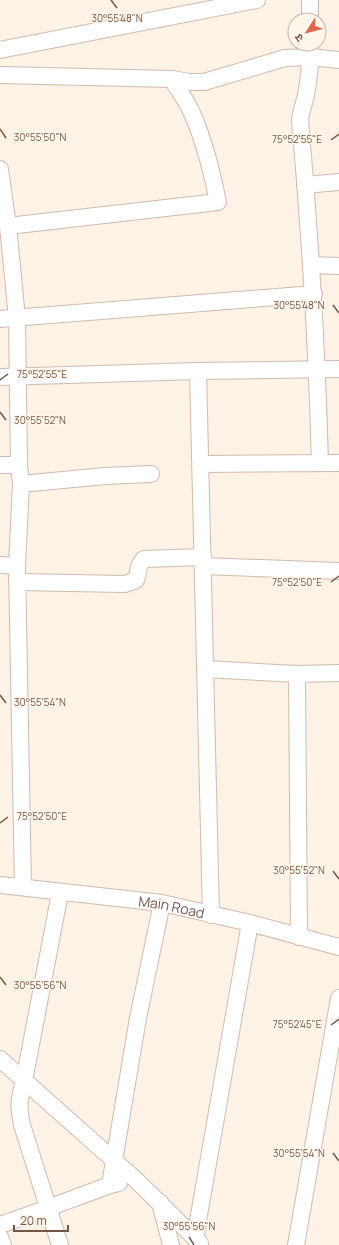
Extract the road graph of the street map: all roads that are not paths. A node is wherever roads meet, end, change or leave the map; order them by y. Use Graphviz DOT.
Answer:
graph roads {
  1 [pos="257,0"];
  2 [pos="310,0"];
  3 [pos="310,12"];
  4 [pos="0,50"];
  5 [pos="304,52"];
  6 [pos="311,52"];
  7 [pos="317,52"];
  8 [pos="339,60"];
  9 [pos="0,75"];
  10 [pos="172,79"];
  11 [pos="0,169"];
  12 [pos="339,182"];
  13 [pos="305,185"];
  14 [pos="1,186"];
  15 [pos="8,226"];
  16 [pos="311,265"];
  17 [pos="339,266"];
  18 [pos="314,294"];
  19 [pos="17,318"];
  20 [pos="0,319"];
  21 [pos="317,369"];
  22 [pos="339,369"];
  23 [pos="198,371"];
  24 [pos="0,377"];
  25 [pos="19,377"];
  26 [pos="320,463"];
  27 [pos="339,463"];
  28 [pos="201,464"];
  29 [pos="0,465"];
  30 [pos="19,465"];
  31 [pos="151,474"];
  32 [pos="21,484"];
  33 [pos="203,561"];
  34 [pos="0,566"];
  35 [pos="17,566"];
  36 [pos="339,571"];
  37 [pos="17,582"];
  38 [pos="205,669"];
  39 [pos="339,673"];
  40 [pos="297,674"];
  41 [pos="0,885"];
  42 [pos="23,887"];
  43 [pos="60,893"];
  44 [pos="162,903"];
  45 [pos="211,915"];
  46 [pos="250,923"];
  47 [pos="299,937"];
  48 [pos="339,947"];
  49 [pos="339,998"];
  50 [pos="0,1059"];
  51 [pos="24,1081"];
  52 [pos="114,1161"];
  53 [pos="136,1180"];
  54 [pos="110,1185"];
  55 [pos="160,1202"];
  56 [pos="48,1208"];
  57 [pos="0,1225"];
  58 [pos="0,1236"];
  59 [pos="199,1241"];
  60 [pos="3,1245"];
  61 [pos="60,1245"];
  62 [pos="171,1245"];
  63 [pos="296,1245"];
  1 -- 4 [label="street"];
  2 -- 3 [label="street"];
  5 -- 10 [label="street"];
  6 -- 13 [label="street"];
  7 -- 8 [label="street"];
  9 -- 10 [label="street"];
  10 -- 15 [label="street"];
  11 -- 14 [label="street"];
  12 -- 13 [label="street"];
  13 -- 16 [label="street"];
  14 -- 15 [label="street"];
  15 -- 19 [label="street"];
  16 -- 17 [label="street"];
  16 -- 18 [label="street"];
  18 -- 19 [label="street"];
  18 -- 21 [label="street"];
  19 -- 20 [label="street"];
  19 -- 25 [label="street"];
  21 -- 22 [label="street"];
  21 -- 23 [label="street"];
  21 -- 26 [label="street"];
  23 -- 25 [label="street"];
  23 -- 28 [label="street"];
  24 -- 25 [label="street"];
  25 -- 30 [label="street"];
  26 -- 27 [label="street"];
  26 -- 28 [label="street"];
  28 -- 33 [label="street"];
  29 -- 30 [label="street"];
  30 -- 32 [label="street"];
  31 -- 32 [label="street"];
  32 -- 35 [label="street"];
  33 -- 36 [label="street"];
  33 -- 37 [label="street"];
  33 -- 38 [label="street"];
  34 -- 35 [label="street"];
  35 -- 37 [label="street"];
  37 -- 42 [label="street"];
  38 -- 40 [label="street"];
  38 -- 45 [label="street"];
  39 -- 40 [label="street"];
  40 -- 47 [label="street"];
  41 -- 42 [label="street, Main Road"];
  42 -- 43 [label="street, Main Road"];
  43 -- 44 [label="street, Main Road"];
  43 -- 51 [label="street"];
  44 -- 45 [label="street, Main Road"];
  44 -- 52 [label="street"];
  45 -- 46 [label="street, Main Road"];
  46 -- 47 [label="street, Main Road"];
  46 -- 59 [label="street"];
  47 -- 48 [label="street, Main Road"];
  49 -- 63 [label="street"];
  50 -- 51 [label="street"];
  51 -- 52 [label="street"];
  51 -- 56 [label="street"];
  52 -- 53 [label="street"];
  52 -- 54 [label="street"];
  53 -- 54 [label="street"];
  53 -- 55 [label="street"];
  54 -- 56 [label="street"];
  55 -- 59 [label="street"];
  55 -- 62 [label="street"];
  56 -- 57 [label="street"];
  56 -- 61 [label="street"];
  58 -- 60 [label="street"];
}
